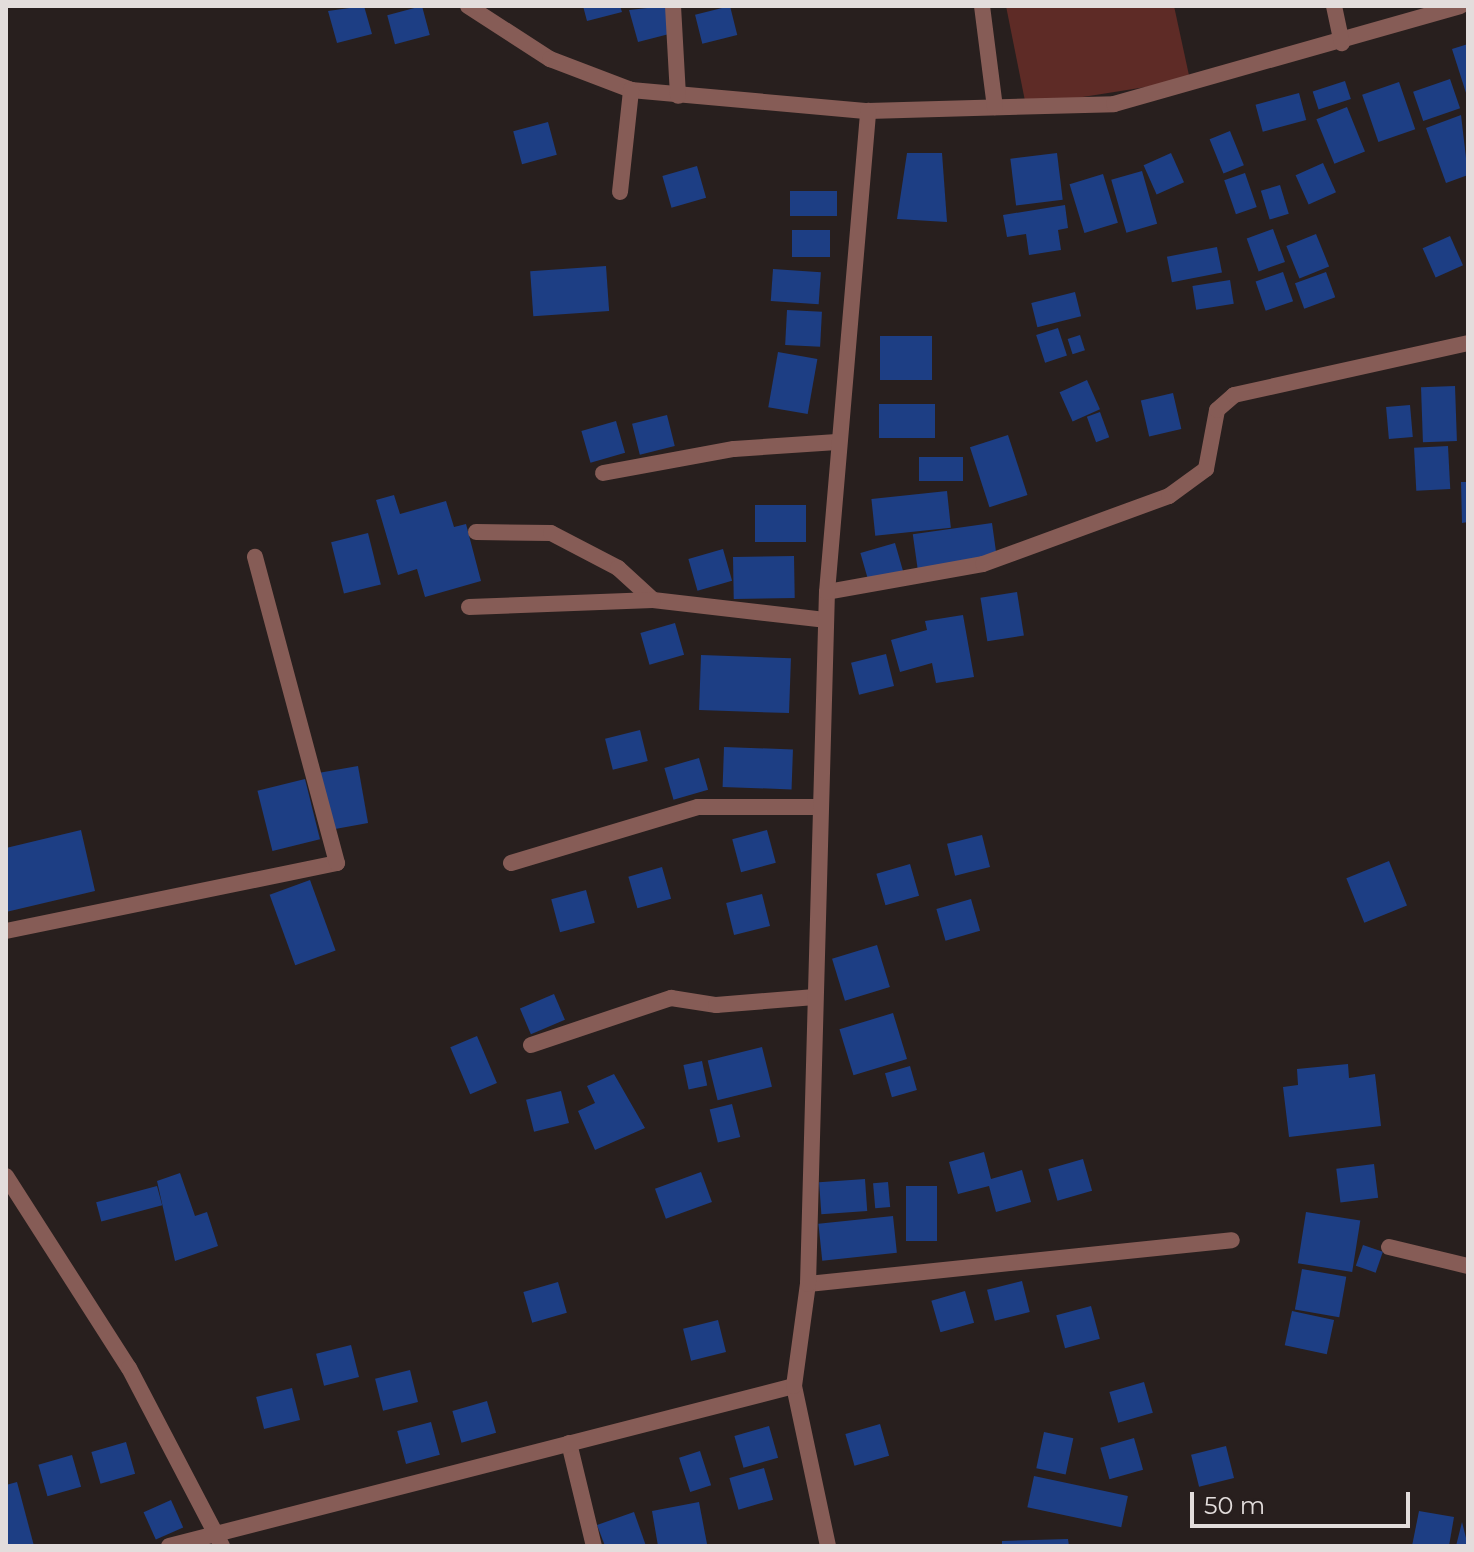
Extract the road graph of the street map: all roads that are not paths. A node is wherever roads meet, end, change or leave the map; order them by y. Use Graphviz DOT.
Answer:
graph roads {
  1 [pos="468,6"];
  2 [pos="673,6"];
  3 [pos="982,6"];
  4 [pos="1334,6"];
  5 [pos="1460,6"];
  6 [pos="1342,43"];
  7 [pos="631,90"];
  8 [pos="678,96"];
  9 [pos="995,107"];
  10 [pos="868,111"];
  11 [pos="620,192"];
  12 [pos="1468,343"];
  13 [pos="837,442"];
  14 [pos="603,473"];
  15 [pos="476,532"];
  16 [pos="255,557"];
  17 [pos="827,592"];
  18 [pos="653,600"];
  19 [pos="469,607"];
  20 [pos="825,620"];
  21 [pos="820,807"];
  22 [pos="511,863"];
  23 [pos="6,931"];
  24 [pos="815,997"];
  25 [pos="531,1045"];
  26 [pos="6,1176"];
  27 [pos="1232,1240"];
  28 [pos="1389,1247"];
  29 [pos="1468,1266"];
  30 [pos="808,1284"];
  31 [pos="794,1386"];
  32 [pos="569,1443"];
  33 [pos="219,1539"];
  34 [pos="169,1546"];
  35 [pos="594,1546"];
  36 [pos="828,1546"];
  1 -- 7 [label="street"];
  2 -- 8 [label="street"];
  3 -- 9 [label="street"];
  4 -- 6 [label="street"];
  5 -- 6 [label="street"];
  6 -- 9 [label="street"];
  7 -- 8 [label="street"];
  7 -- 11 [label="street"];
  8 -- 10 [label="street"];
  9 -- 10 [label="street"];
  10 -- 13 [label="street"];
  12 -- 17 [label="street"];
  13 -- 14 [label="street"];
  13 -- 17 [label="street"];
  15 -- 18 [label="street"];
  16 -- 23 [label="street"];
  17 -- 20 [label="street"];
  18 -- 19 [label="street"];
  18 -- 20 [label="street"];
  20 -- 21 [label="street"];
  21 -- 22 [label="street"];
  21 -- 24 [label="street"];
  24 -- 25 [label="street"];
  24 -- 30 [label="street"];
  26 -- 33 [label="street"];
  27 -- 30 [label="street"];
  28 -- 29 [label="street"];
  30 -- 31 [label="street"];
  31 -- 32 [label="street"];
  31 -- 36 [label="street"];
  32 -- 33 [label="street"];
  32 -- 35 [label="street"];
  33 -- 34 [label="street"];
}
